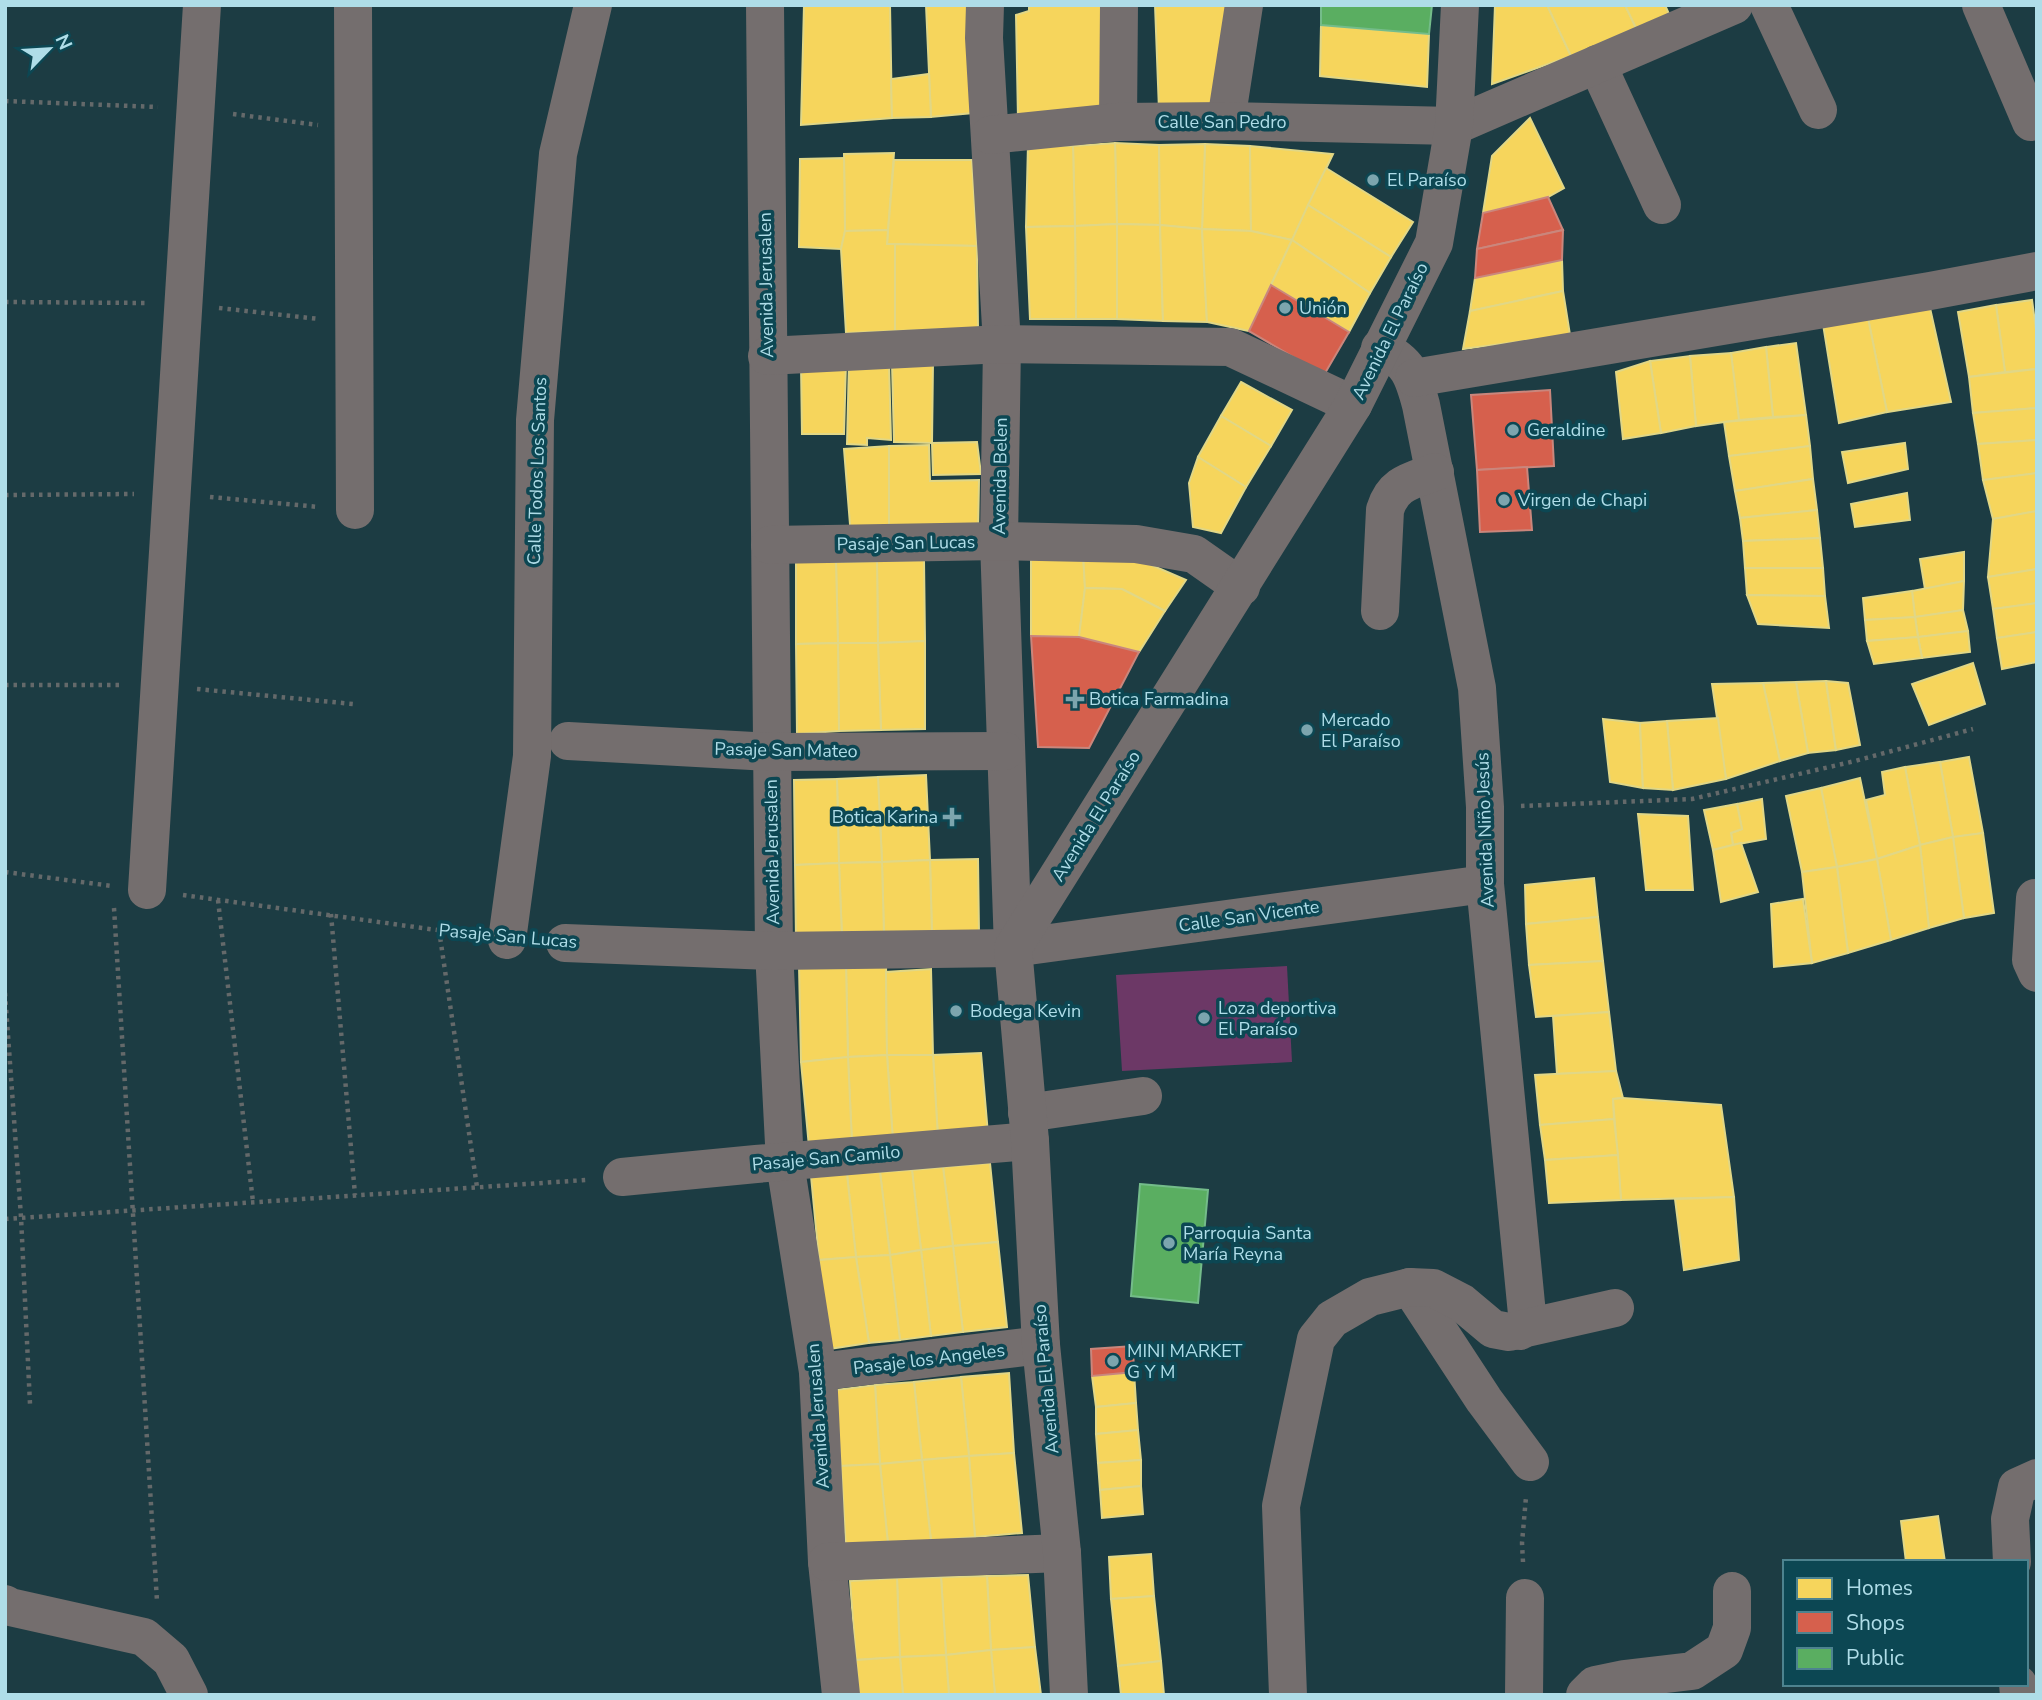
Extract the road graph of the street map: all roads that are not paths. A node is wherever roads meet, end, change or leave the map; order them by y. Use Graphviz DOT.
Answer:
graph roads {
  1 [pos="202,5"];
  2 [pos="353,5"];
  3 [pos="593,5"];
  4 [pos="765,5"];
  5 [pos="985,5"];
  6 [pos="1119,5"];
  7 [pos="1244,5"];
  8 [pos="1460,5"];
  9 [pos="1734,5"];
  10 [pos="1769,5"];
  11 [pos="1981,5"];
  12 [pos="1597,64"];
  13 [pos="1818,110"];
  14 [pos="1226,121"];
  15 [pos="1118,122"];
  16 [pos="2031,122"];
  17 [pos="1454,126"];
  18 [pos="990,135"];
  19 [pos="1662,205"];
  20 [pos="2037,271"];
  21 [pos="1002,344"];
  22 [pos="1380,348"];
  23 [pos="767,356"];
  24 [pos="1414,378"];
  25 [pos="1353,405"];
  26 [pos="1434,471"];
  27 [pos="355,510"];
  28 [pos="999,541"];
  29 [pos="770,545"];
  30 [pos="1241,587"];
  31 [pos="1380,611"];
  32 [pos="568,741"];
  33 [pos="1005,751"];
  34 [pos="771,752"];
  35 [pos="1485,884"];
  36 [pos="130,888"];
  37 [pos="2035,898"];
  38 [pos="507,940"];
  39 [pos="565,943"];
  40 [pos="1013,948"];
  41 [pos="774,951"];
  42 [pos="2037,973"];
  43 [pos="1143,1096"];
  44 [pos="1028,1127"];
  45 [pos="785,1163"];
  46 [pos="622,1177"];
  47 [pos="1410,1287"];
  48 [pos="1615,1308"];
  49 [pos="1520,1331"];
  50 [pos="1041,1345"];
  51 [pos="818,1372"];
  52 [pos="1530,1462"];
  53 [pos="2027,1483"];
  54 [pos="1062,1553"];
  55 [pos="2012,1560"];
  56 [pos="827,1563"];
  57 [pos="1732,1591"];
  58 [pos="1525,1598"];
  59 [pos="5,1604"];
  60 [pos="189,1695"];
  61 [pos="841,1695"];
  62 [pos="1069,1695"];
  63 [pos="1288,1695"];
  64 [pos="1524,1695"];
  65 [pos="1585,1695"];
  1 -- 36 [label="street"];
  2 -- 27 [label="street"];
  3 -- 38 [label="street, Calle Todos Los Santos"];
  4 -- 23 [label="street, Avenida Jerusalen"];
  5 -- 18 [label="street, Avenida Belen"];
  6 -- 15 [label="street"];
  7 -- 14 [label="street"];
  8 -- 17 [label="street, Avenida El Paraíso"];
  9 -- 12 [label="street"];
  10 -- 13 [label="street"];
  11 -- 16 [label="street"];
  12 -- 17 [label="street"];
  12 -- 19 [label="street"];
  14 -- 15 [label="street, Calle San Pedro"];
  14 -- 17 [label="street, Calle San Pedro"];
  15 -- 18 [label="street, Calle San Pedro"];
  17 -- 22 [label="street, Avenida El Paraíso"];
  18 -- 21 [label="street, Avenida Belen"];
  20 -- 24 [label="street"];
  21 -- 23 [label="street"];
  21 -- 25 [label="street"];
  21 -- 28 [label="street, Avenida Belen"];
  22 -- 24 [label="street"];
  22 -- 25 [label="street, Avenida El Paraíso"];
  23 -- 29 [label="street, Avenida Jerusalen"];
  24 -- 26 [label="street, Avenida Niño Jesús"];
  25 -- 30 [label="street, Avenida El Paraíso"];
  26 -- 31 [label="street"];
  26 -- 35 [label="street, Avenida Niño Jesús"];
  28 -- 29 [label="street, Pasaje San Lucas"];
  28 -- 30 [label="street, Pasaje San Lucas"];
  28 -- 33 [label="street, Avenida Belen"];
  29 -- 34 [label="street, Avenida Jerusalen"];
  30 -- 40 [label="street, Avenida El Paraíso"];
  32 -- 34 [label="street, Pasaje San Mateo"];
  33 -- 34 [label="street, Pasaje San Mateo"];
  33 -- 40 [label="street, Avenida Belen"];
  34 -- 41 [label="street, Avenida Jerusalen"];
  35 -- 40 [label="street, Calle San Vicente"];
  35 -- 49 [label="street, Avenida Niño Jesús"];
  37 -- 42 [label="street"];
  39 -- 41 [label="street, Pasaje San Lucas"];
  40 -- 41 [label="street, Pasaje San Lucas"];
  40 -- 44 [label="street, Avenida El Paraíso"];
  41 -- 45 [label="street, Avenida Jerusalen"];
  43 -- 44 [label="street, Pasaje San Camilo"];
  44 -- 45 [label="street, Pasaje San Camilo"];
  44 -- 50 [label="street, Avenida El Paraíso"];
  45 -- 46 [label="street, Pasaje San Camilo"];
  45 -- 51 [label="street, Avenida Jerusalen"];
  47 -- 49 [label="street"];
  47 -- 52 [label="street"];
  47 -- 63 [label="street"];
  48 -- 49 [label="street"];
  50 -- 51 [label="street, Pasaje los Angeles"];
  50 -- 54 [label="street, Avenida El Paraíso"];
  51 -- 56 [label="street, Avenida Jerusalen"];
  53 -- 55 [label="street"];
  54 -- 56 [label="street"];
  54 -- 62 [label="street, Avenida El Paraíso"];
  56 -- 61 [label="street, Avenida Jerusalen"];
  57 -- 65 [label="street"];
  58 -- 64 [label="street"];
  59 -- 60 [label="street"];
}
